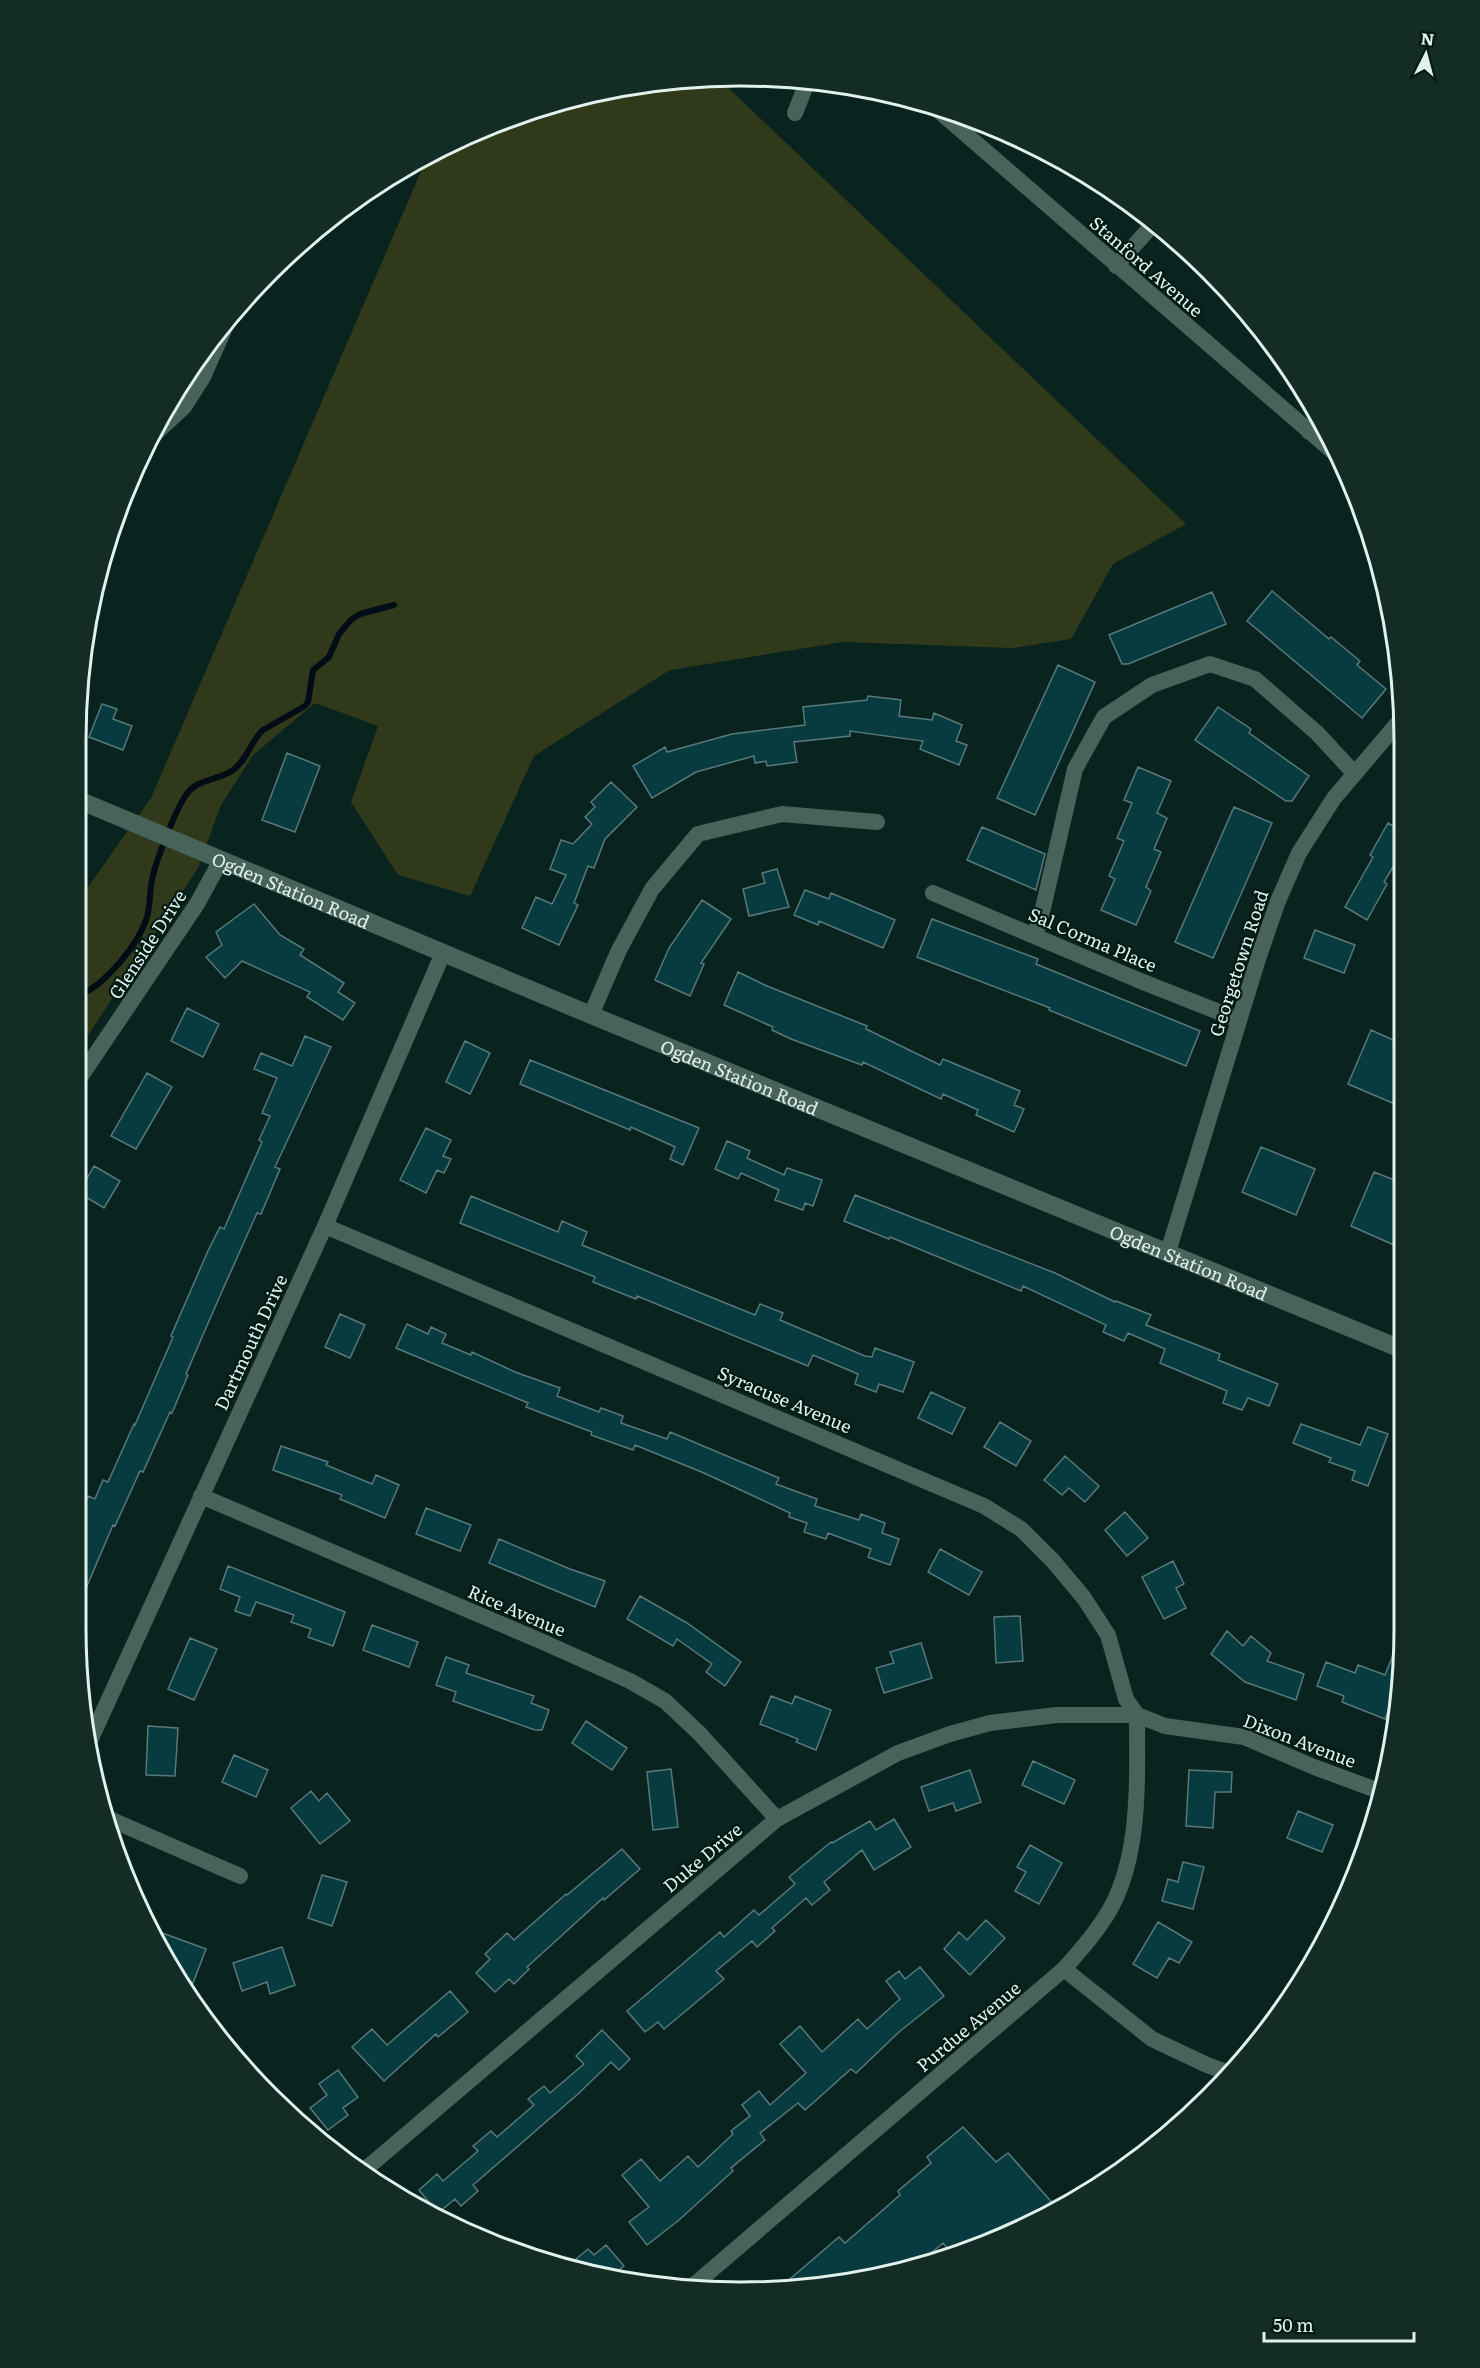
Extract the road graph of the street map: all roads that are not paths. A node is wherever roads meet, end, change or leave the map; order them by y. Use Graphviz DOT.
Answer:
graph roads {
  1 [pos="804,89"];
  2 [pos="795,113"];
  3 [pos="949,120"];
  4 [pos="1148,229"];
  5 [pos="1116,266"];
  6 [pos="215,351"];
  7 [pos="169,421"];
  8 [pos="1314,426"];
  9 [pos="1309,432"];
  10 [pos="1323,444"];
  11 [pos="1394,728"];
  12 [pos="1355,774"];
  13 [pos="86,803"];
  14 [pos="877,822"];
  15 [pos="221,860"];
  16 [pos="933,893"];
  17 [pos="1035,935"];
  18 [pos="443,953"];
  19 [pos="591,1015"];
  20 [pos="1239,1020"];
  21 [pos="86,1069"];
  22 [pos="325,1226"];
  23 [pos="1168,1252"];
  24 [pos="1394,1345"];
  25 [pos="201,1496"];
  26 [pos="1137,1715"];
  27 [pos="94,1732"];
  28 [pos="1374,1789"];
  29 [pos="777,1819"];
  30 [pos="115,1821"];
  31 [pos="240,1876"];
  32 [pos="1064,1969"];
  33 [pos="1222,2070"];
  34 [pos="369,2167"];
  35 [pos="699,2281"];
  1 -- 2 [label="street"];
  3 -- 5 [label="street, Stanford Avenue"];
  4 -- 5 [label="street"];
  5 -- 9 [label="street, Stanford Avenue"];
  6 -- 7 [label="street"];
  8 -- 9 [label="street"];
  9 -- 10 [label="street, Stanford Avenue"];
  11 -- 12 [label="street, Georgetown Road"];
  12 -- 17 [label="street"];
  12 -- 20 [label="street, Georgetown Road"];
  13 -- 15 [label="street, Ogden Station Road"];
  14 -- 19 [label="street"];
  15 -- 18 [label="street, Ogden Station Road"];
  15 -- 21 [label="street, Glenside Drive"];
  16 -- 17 [label="street, Sal Corma Place"];
  17 -- 20 [label="street, Sal Corma Place"];
  18 -- 19 [label="street, Ogden Station Road"];
  18 -- 22 [label="street, Dartmouth Drive"];
  19 -- 23 [label="street, Ogden Station Road"];
  20 -- 23 [label="street, Georgetown Road"];
  22 -- 25 [label="street, Dartmouth Drive"];
  22 -- 26 [label="street, Syracuse Avenue"];
  23 -- 24 [label="street, Ogden Station Road"];
  25 -- 27 [label="street, Dartmouth Drive"];
  25 -- 29 [label="street, Rice Avenue"];
  26 -- 28 [label="street, Dixon Avenue"];
  26 -- 29 [label="street, Duke Drive"];
  26 -- 32 [label="street, Purdue Avenue"];
  29 -- 34 [label="street, Duke Drive"];
  30 -- 31 [label="street"];
  32 -- 33 [label="street"];
  32 -- 35 [label="street, Purdue Avenue"];
}
